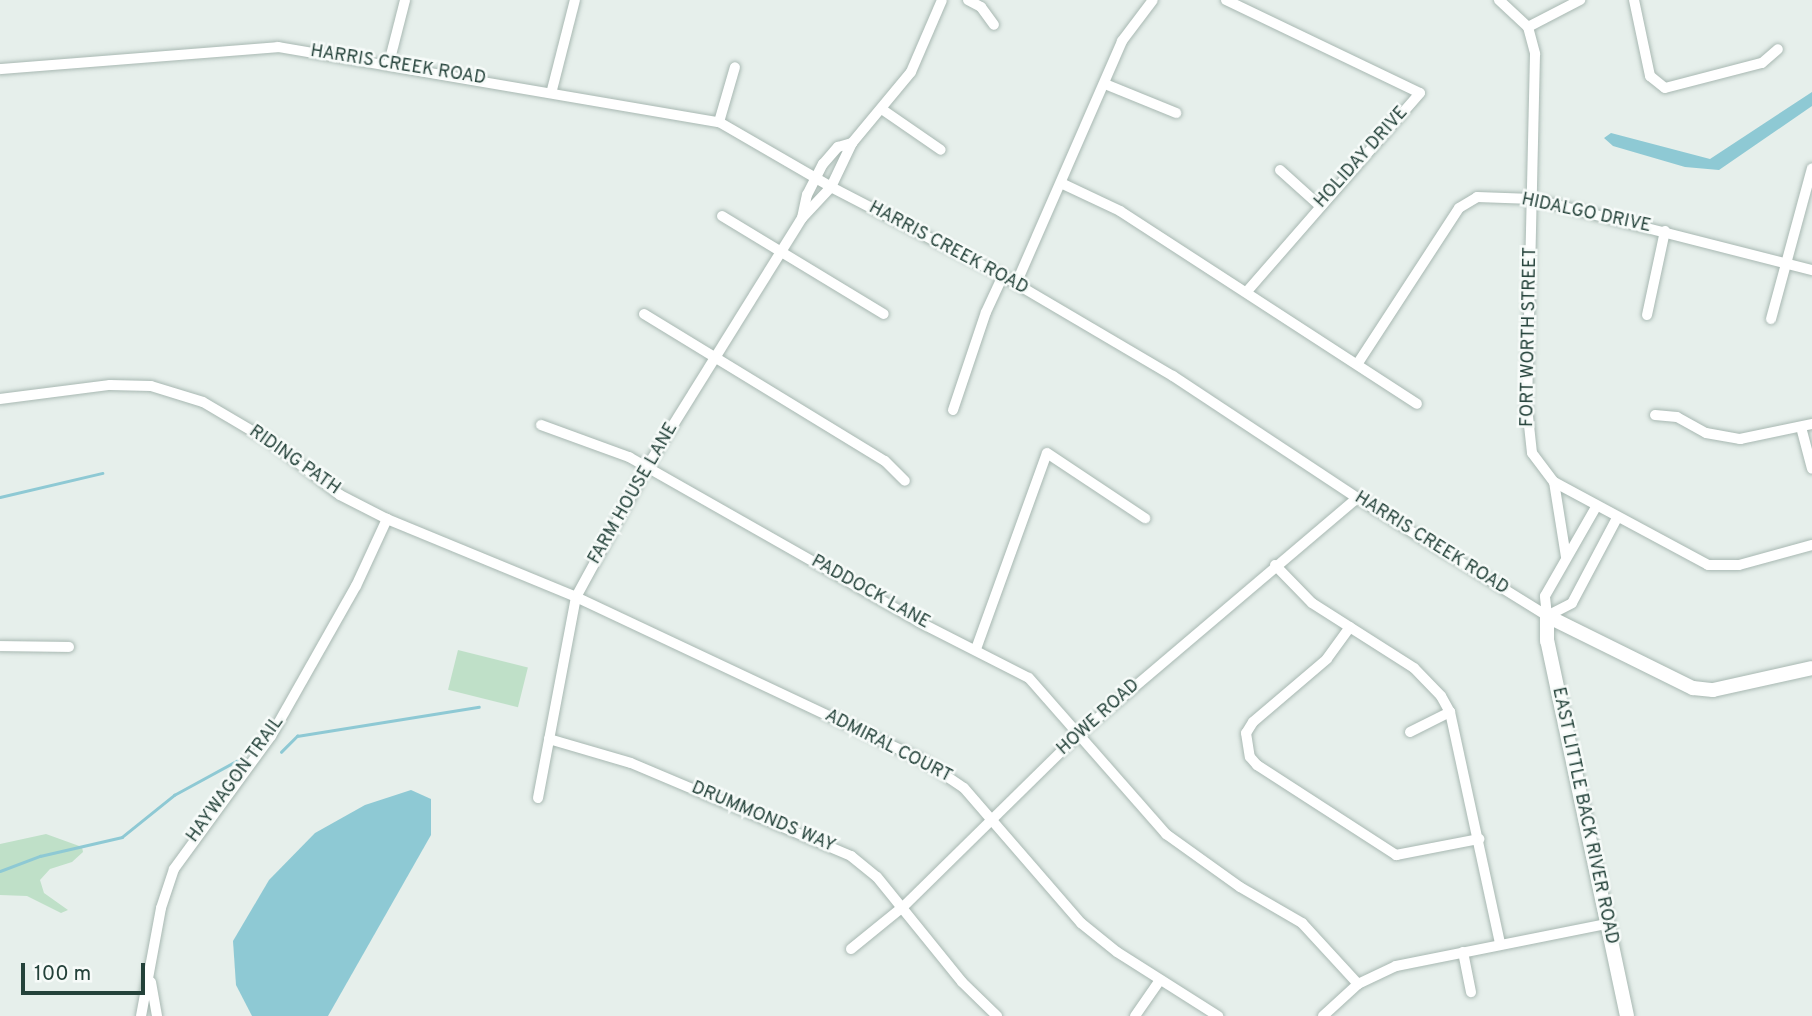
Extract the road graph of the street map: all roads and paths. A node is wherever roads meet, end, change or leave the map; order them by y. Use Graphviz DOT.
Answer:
graph roads {
  1 [pos="405,0"];
  2 [pos="575,0"];
  3 [pos="942,0"];
  4 [pos="968,0"];
  5 [pos="1153,0"];
  6 [pos="1226,0"];
  7 [pos="1499,0"];
  8 [pos="1580,0"];
  9 [pos="1634,0"];
  10 [pos="994,25"];
  11 [pos="1528,27"];
  12 [pos="1779,49"];
  13 [pos="389,63"];
  14 [pos="735,67"];
  15 [pos="0,69"];
  16 [pos="1105,84"];
  17 [pos="552,90"];
  18 [pos="883,110"];
  19 [pos="1175,113"];
  20 [pos="719,122"];
  21 [pos="852,143"];
  22 [pos="941,150"];
  23 [pos="1812,168"];
  24 [pos="1280,170"];
  25 [pos="815,178"];
  26 [pos="1063,184"];
  27 [pos="831,187"];
  28 [pos="1533,199"];
  29 [pos="1320,206"];
  30 [pos="722,216"];
  31 [pos="802,218"];
  32 [pos="1665,231"];
  33 [pos="781,252"];
  34 [pos="1783,262"];
  35 [pos="1812,270"];
  36 [pos="1003,276"];
  37 [pos="1016,284"];
  38 [pos="1247,291"];
  39 [pos="644,314"];
  40 [pos="884,314"];
  41 [pos="1647,315"];
  42 [pos="1770,319"];
  43 [pos="714,358"];
  44 [pos="1358,363"];
  45 [pos="0,399"];
  46 [pos="1417,404"];
  47 [pos="953,410"];
  48 [pos="1655,415"];
  49 [pos="1812,424"];
  50 [pos="541,425"];
  51 [pos="1801,427"];
  52 [pos="647,467"];
  53 [pos="1812,469"];
  54 [pos="905,481"];
  55 [pos="1554,482"];
  56 [pos="1357,498"];
  57 [pos="1596,507"];
  58 [pos="1145,518"];
  59 [pos="1617,518"];
  60 [pos="387,519"];
  61 [pos="1812,545"];
  62 [pos="1566,559"];
  63 [pos="1275,565"];
  64 [pos="576,597"];
  65 [pos="1547,616"];
  66 [pos="1350,627"];
  67 [pos="0,646"];
  68 [pos="69,648"];
  69 [pos="976,649"];
  70 [pos="1812,668"];
  71 [pos="1450,712"];
  72 [pos="1410,732"];
  73 [pos="1079,734"];
  74 [pos="549,739"];
  75 [pos="538,798"];
  76 [pos="991,819"];
  77 [pos="1479,839"];
  78 [pos="904,906"];
  79 [pos="1607,924"];
  80 [pos="1500,944"];
  81 [pos="851,949"];
  82 [pos="1463,952"];
  83 [pos="150,975"];
  84 [pos="1160,980"];
  85 [pos="1358,984"];
  86 [pos="1471,992"];
  87 [pos="141,1016"];
  88 [pos="157,1016"];
  89 [pos="997,1016"];
  90 [pos="1135,1016"];
  91 [pos="1217,1016"];
  92 [pos="1324,1016"];
  93 [pos="1627,1016"];
  1 -- 13 [label="street"];
  2 -- 17 [label="street"];
  3 -- 18 [label="street"];
  4 -- 10 [label="street"];
  5 -- 16 [label="street"];
  6 -- 29 [label="street, HOLIDAY DRIVE"];
  7 -- 11 [label="street"];
  8 -- 11 [label="street"];
  9 -- 12 [label="street"];
  11 -- 28 [label="street, FORT WORTH STREET"];
  13 -- 15 [label="street, HARRIS CREEK ROAD"];
  13 -- 17 [label="street, HARRIS CREEK ROAD"];
  14 -- 20 [label="street"];
  16 -- 19 [label="street"];
  16 -- 26 [label="street"];
  17 -- 20 [label="street, HARRIS CREEK ROAD"];
  18 -- 21 [label="street"];
  18 -- 22 [label="street"];
  20 -- 25 [label="street, HARRIS CREEK ROAD"];
  21 -- 25 [label="street, FARM HOUSE LANE"];
  21 -- 27 [label="street, FARM HOUSE LANE"];
  23 -- 34 [label="street"];
  24 -- 29 [label="street"];
  25 -- 27 [label="street, HARRIS CREEK ROAD"];
  25 -- 31 [label="street, FARM HOUSE LANE"];
  26 -- 37 [label="street"];
  26 -- 38 [label="street"];
  27 -- 31 [label="street, FARM HOUSE LANE"];
  27 -- 36 [label="street, HARRIS CREEK ROAD"];
  28 -- 32 [label="street, HIDALGO DRIVE"];
  28 -- 44 [label="street, HIDALGO DRIVE"];
  28 -- 55 [label="street, FORT WORTH STREET"];
  29 -- 38 [label="street, HOLIDAY DRIVE"];
  30 -- 33 [label="street"];
  31 -- 33 [label="street, FARM HOUSE LANE"];
  32 -- 34 [label="street, HIDALGO DRIVE"];
  32 -- 41 [label="street"];
  33 -- 40 [label="street"];
  33 -- 43 [label="street, FARM HOUSE LANE"];
  34 -- 35 [label="street, HIDALGO DRIVE"];
  34 -- 42 [label="street"];
  36 -- 37 [label="street, HARRIS CREEK ROAD"];
  36 -- 47 [label="street"];
  37 -- 56 [label="street, HARRIS CREEK ROAD"];
  38 -- 44 [label="street"];
  39 -- 43 [label="street"];
  43 -- 52 [label="street, FARM HOUSE LANE"];
  43 -- 54 [label="street"];
  44 -- 46 [label="street"];
  45 -- 60 [label="street, RIDING PATH"];
  48 -- 51 [label="street"];
  49 -- 51 [label="street"];
  50 -- 52 [label="street, PADDOCK LANE"];
  51 -- 53 [label="street"];
  52 -- 64 [label="street, FARM HOUSE LANE"];
  52 -- 69 [label="street, PADDOCK LANE"];
  55 -- 57 [label="street, FORT WORTH STREET"];
  55 -- 62 [label="street"];
  56 -- 63 [label="street, HOWE ROAD"];
  56 -- 65 [label="street, HARRIS CREEK ROAD"];
  57 -- 59 [label="street, FORT WORTH STREET"];
  57 -- 62 [label="street, EAST LITTLE BACK RIVER ROAD"];
  58 -- 69 [label="street"];
  59 -- 61 [label="street, FORT WORTH STREET"];
  59 -- 65 [label="street"];
  60 -- 64 [label="street, RIDING PATH"];
  60 -- 83 [label="street, HAYWAGON TRAIL"];
  62 -- 65 [label="street, EAST LITTLE BACK RIVER ROAD"];
  63 -- 66 [label="street"];
  63 -- 73 [label="street, HOWE ROAD"];
  64 -- 74 [label="street, FARM HOUSE LANE"];
  64 -- 76 [label="street, ADMIRAL COURT"];
  65 -- 70 [label="street, HARRIS CREEK ROAD"];
  65 -- 79 [label="street, EAST LITTLE BACK RIVER ROAD"];
  66 -- 71 [label="street"];
  66 -- 77 [label="street"];
  67 -- 68 [label="street"];
  69 -- 73 [label="street, PADDOCK LANE"];
  71 -- 72 [label="street"];
  71 -- 77 [label="street"];
  73 -- 76 [label="street, HOWE ROAD"];
  73 -- 85 [label="street, PADDOCK LANE"];
  74 -- 75 [label="street, FARM HOUSE LANE"];
  74 -- 78 [label="street, DRUMMONDS WAY"];
  76 -- 78 [label="street, HOWE ROAD"];
  76 -- 84 [label="street, ADMIRAL COURT"];
  77 -- 80 [label="street"];
  78 -- 81 [label="street, HOWE ROAD"];
  78 -- 89 [label="street, DRUMMONDS WAY"];
  79 -- 80 [label="street"];
  79 -- 93 [label="street, EAST LITTLE BACK RIVER ROAD"];
  80 -- 82 [label="street"];
  82 -- 85 [label="street"];
  82 -- 86 [label="street"];
  83 -- 87 [label="street, HAYWAGON TRAIL"];
  83 -- 88 [label="street, HAYWAGON TRAIL"];
  84 -- 90 [label="street"];
  84 -- 91 [label="street, ADMIRAL COURT"];
  85 -- 92 [label="street"];
}
